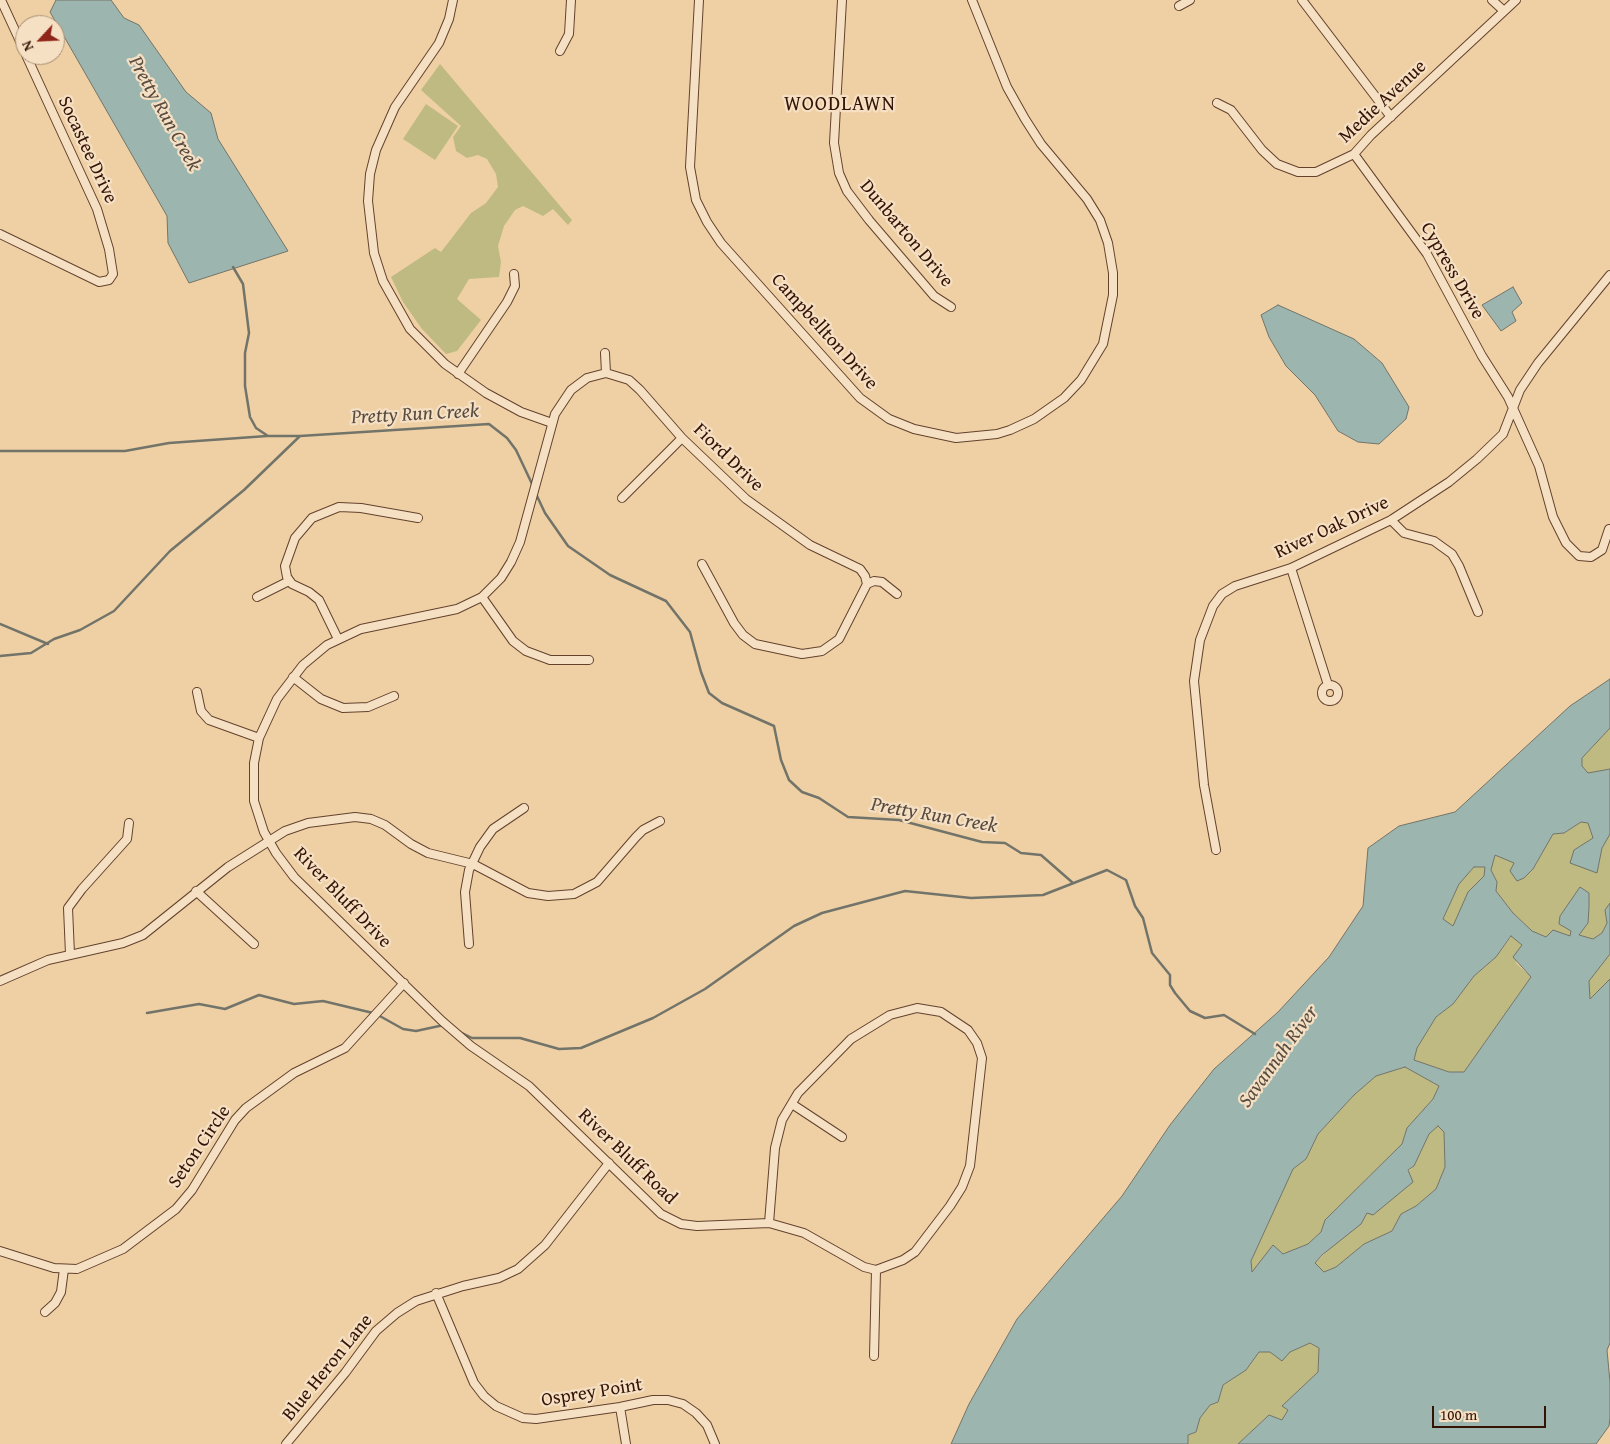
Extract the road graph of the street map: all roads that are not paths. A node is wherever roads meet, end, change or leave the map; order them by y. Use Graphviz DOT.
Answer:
graph roads {
  1 [pos="2,0"];
  2 [pos="453,0"];
  3 [pos="571,0"];
  4 [pos="699,0"];
  5 [pos="842,0"];
  6 [pos="972,0"];
  7 [pos="1190,0"];
  8 [pos="1302,0"];
  9 [pos="1492,0"];
  10 [pos="1516,0"];
  11 [pos="1179,6"];
  12 [pos="1504,11"];
  13 [pos="15,29"];
  14 [pos="560,50"];
  15 [pos="31,65"];
  16 [pos="1216,103"];
  17 [pos="1391,117"];
  18 [pos="1354,154"];
  19 [pos="0,234"];
  20 [pos="514,274"];
  21 [pos="1610,276"];
  22 [pos="951,307"];
  23 [pos="605,353"];
  24 [pos="606,373"];
  25 [pos="458,374"];
  26 [pos="1514,410"];
  27 [pos="552,423"];
  28 [pos="682,438"];
  29 [pos="622,498"];
  30 [pos="418,518"];
  31 [pos="1391,520"];
  32 [pos="1609,529"];
  33 [pos="702,564"];
  34 [pos="1291,568"];
  35 [pos="289,581"];
  36 [pos="867,584"];
  37 [pos="897,594"];
  38 [pos="257,597"];
  39 [pos="482,597"];
  40 [pos="1478,612"];
  41 [pos="338,639"];
  42 [pos="589,660"];
  43 [pos="293,677"];
  44 [pos="1328,685"];
  45 [pos="197,692"];
  46 [pos="394,696"];
  47 [pos="259,738"];
  48 [pos="524,808"];
  49 [pos="660,821"];
  50 [pos="130,823"];
  51 [pos="269,842"];
  52 [pos="1216,850"];
  53 [pos="473,864"];
  54 [pos="196,891"];
  55 [pos="254,944"];
  56 [pos="470,944"];
  57 [pos="70,954"];
  58 [pos="0,981"];
  59 [pos="404,983"];
  60 [pos="510,1071"];
  61 [pos="792,1104"];
  62 [pos="842,1137"];
  63 [pos="609,1163"];
  64 [pos="769,1223"];
  65 [pos="0,1251"];
  66 [pos="64,1269"];
  67 [pos="876,1270"];
  68 [pos="436,1293"];
  69 [pos="45,1312"];
  70 [pos="874,1356"];
  71 [pos="620,1407"];
  72 [pos="286,1444"];
  73 [pos="626,1444"];
  74 [pos="715,1444"];
  1 -- 13 [label="street, Socastee Drive"];
  2 -- 25 [label="street"];
  3 -- 14 [label="street"];
  4 -- 6 [label="street, Campbellton Drive"];
  5 -- 22 [label="street, Dunbarton Drive"];
  7 -- 11 [label="street"];
  8 -- 17 [label="street"];
  9 -- 12 [label="street"];
  10 -- 12 [label="street, Medie Avenue"];
  12 -- 17 [label="street, Medie Avenue"];
  15 -- 19 [label="street, Socastee Drive"];
  16 -- 18 [label="street, Medie Avenue"];
  17 -- 18 [label="street, Medie Avenue"];
  18 -- 26 [label="street, Cypress Drive"];
  20 -- 25 [label="street"];
  21 -- 26 [label="street, River Oak Drive"];
  23 -- 24 [label="street"];
  24 -- 27 [label="street"];
  24 -- 28 [label="street, Fiord Drive"];
  25 -- 27 [label="street"];
  26 -- 31 [label="street, River Oak Drive"];
  26 -- 32 [label="street, Cypress Drive"];
  27 -- 39 [label="street, River Bluff Drive"];
  28 -- 29 [label="street"];
  28 -- 36 [label="street, Fiord Drive"];
  30 -- 35 [label="street"];
  31 -- 34 [label="street, River Oak Drive"];
  31 -- 40 [label="street"];
  33 -- 36 [label="street"];
  34 -- 44 [label="street"];
  34 -- 52 [label="street, River Oak Drive"];
  35 -- 38 [label="street"];
  35 -- 41 [label="street"];
  36 -- 37 [label="street"];
  39 -- 41 [label="street, River Bluff Drive"];
  39 -- 42 [label="street"];
  41 -- 43 [label="street, River Bluff Drive"];
  43 -- 46 [label="street"];
  43 -- 47 [label="street, River Bluff Drive"];
  45 -- 47 [label="street"];
  47 -- 51 [label="street, River Bluff Drive"];
  48 -- 53 [label="street"];
  49 -- 53 [label="street"];
  50 -- 57 [label="street"];
  51 -- 53 [label="street"];
  51 -- 54 [label="street"];
  51 -- 59 [label="street, River Bluff Drive"];
  53 -- 56 [label="street"];
  54 -- 55 [label="street"];
  54 -- 57 [label="street"];
  57 -- 58 [label="street"];
  59 -- 60 [label="street, River Bluff Drive"];
  59 -- 66 [label="street, Seton Circle"];
  60 -- 63 [label="street, River Bluff Road"];
  61 -- 62 [label="street"];
  61 -- 64 [label="street"];
  61 -- 67 [label="street"];
  63 -- 64 [label="street, River Bluff Road"];
  63 -- 68 [label="street, Blue Heron Lane"];
  64 -- 67 [label="street, River Bluff Road"];
  65 -- 66 [label="street, Seton Circle"];
  66 -- 69 [label="street"];
  67 -- 70 [label="street"];
  68 -- 71 [label="street, Osprey Point"];
  68 -- 72 [label="street, Blue Heron Lane"];
  71 -- 73 [label="street"];
  71 -- 74 [label="street, Osprey Point"];
}
